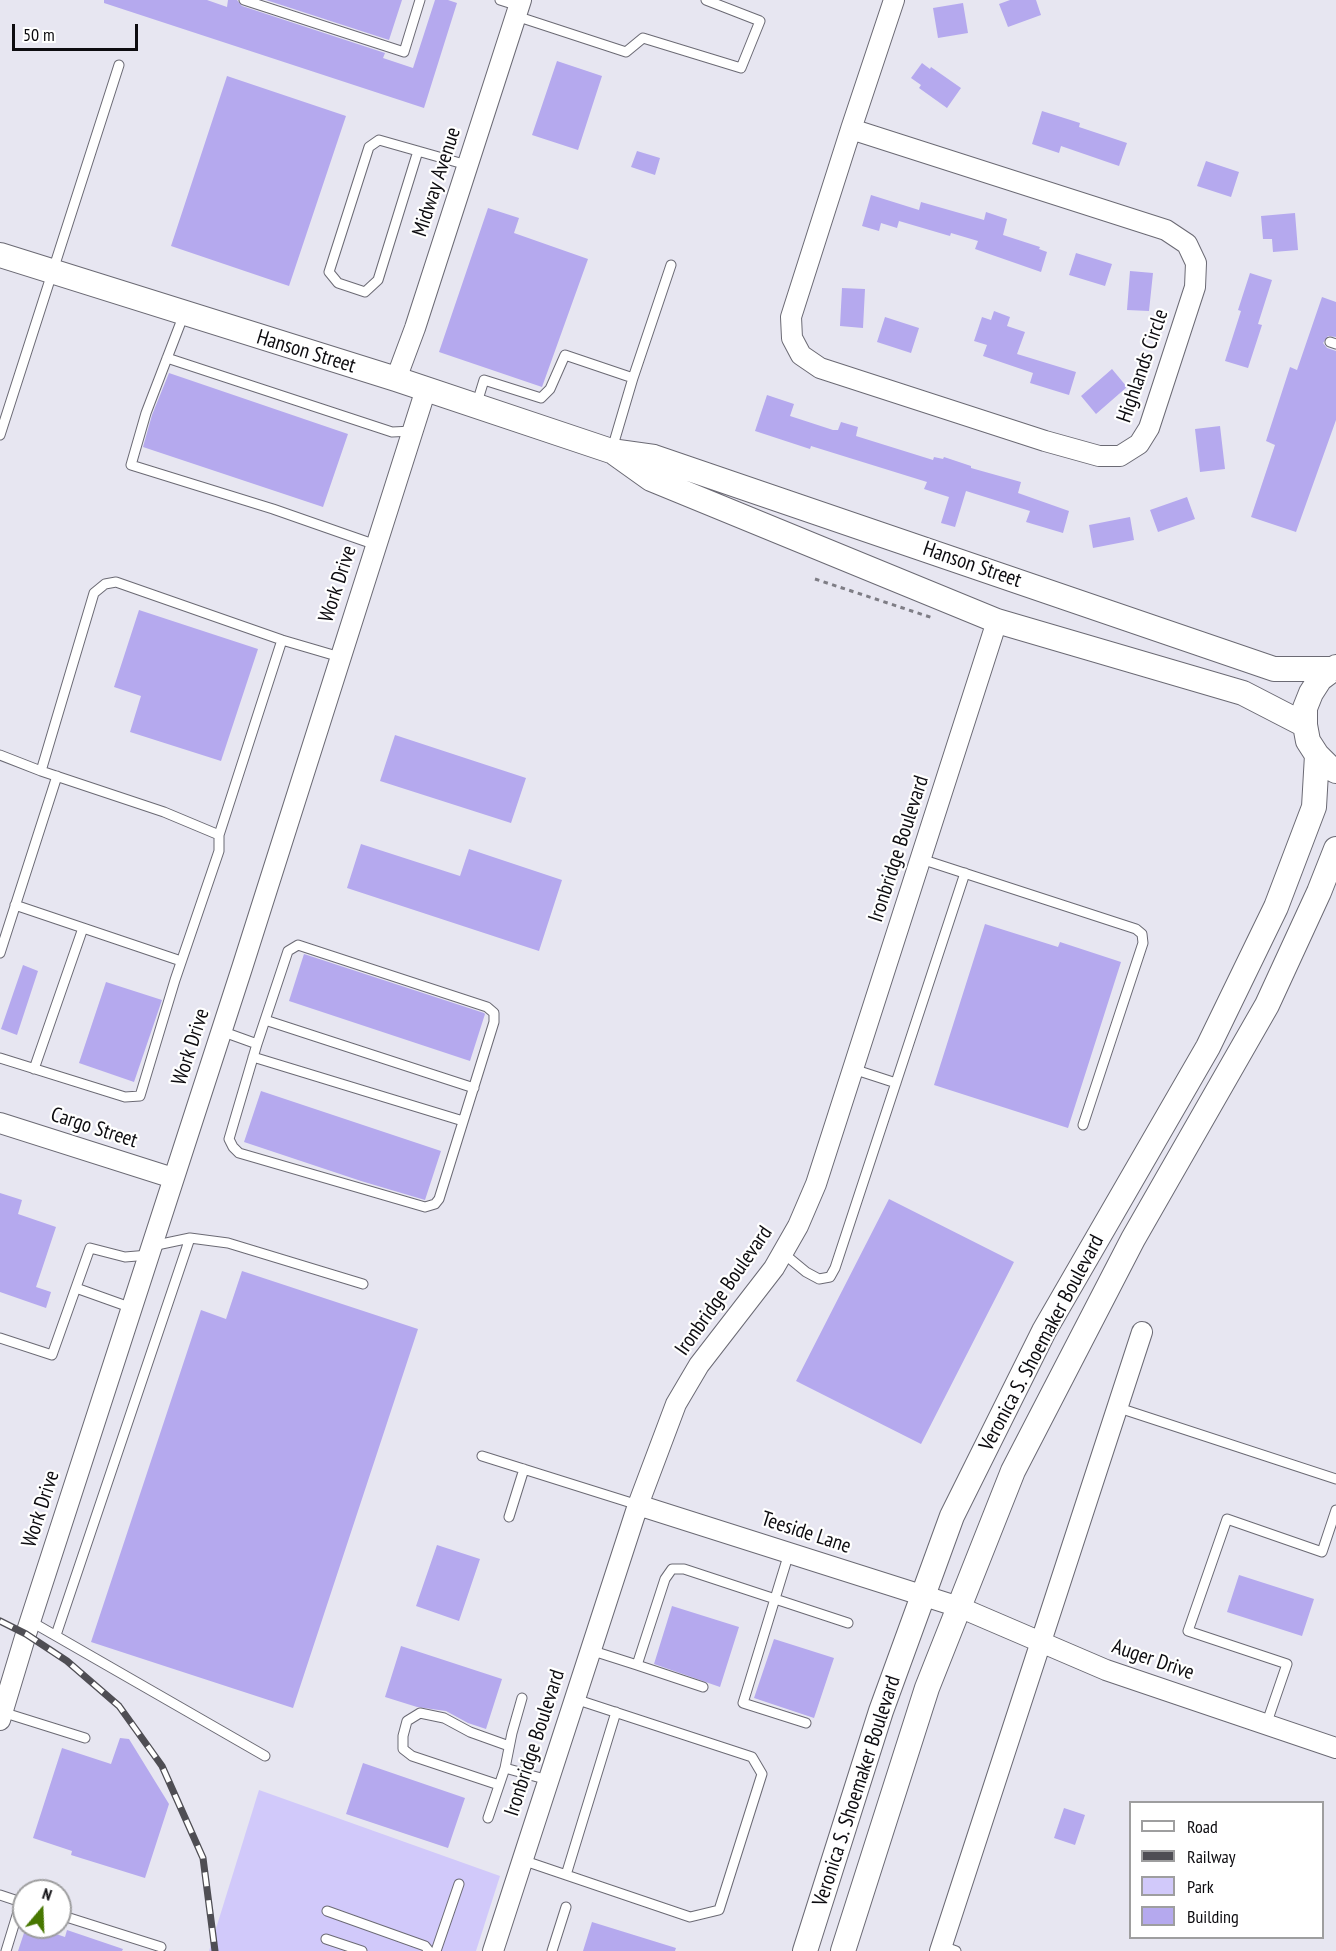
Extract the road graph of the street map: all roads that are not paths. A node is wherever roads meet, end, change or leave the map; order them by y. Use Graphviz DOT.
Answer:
graph roads {
  1 [pos="244,0"];
  2 [pos="420,0"];
  3 [pos="500,0"];
  4 [pos="706,0"];
  5 [pos="894,0"];
  6 [pos="518,7"];
  7 [pos="119,65"];
  8 [pos="851,129"];
  9 [pos="418,151"];
  10 [pos="467,165"];
  11 [pos="0,255"];
  12 [pos="671,265"];
  13 [pos="52,272"];
  14 [pos="184,314"];
  15 [pos="167,358"];
  16 [pos="633,378"];
  17 [pos="396,379"];
  18 [pos="426,389"];
  19 [pos="476,406"];
  20 [pos="413,431"];
  21 [pos="0,435"];
  22 [pos="611,451"];
  23 [pos="376,544"];
  24 [pos="998,621"];
  25 [pos="282,640"];
  26 [pos="340,657"];
  27 [pos="1334,668"];
  28 [pos="1305,725"];
  29 [pos="0,755"];
  30 [pos="1317,755"];
  31 [pos="41,771"];
  32 [pos="1336,771"];
  33 [pos="57,776"];
  34 [pos="219,835"];
  35 [pos="1336,849"];
  36 [pos="921,859"];
  37 [pos="964,873"];
  38 [pos="15,905"];
  39 [pos="83,928"];
  40 [pos="0,953"];
  41 [pos="181,961"];
  42 [pos="265,1020"];
  43 [pos="221,1031"];
  44 [pos="257,1044"];
  45 [pos="253,1057"];
  46 [pos="0,1058"];
  47 [pos="34,1069"];
  48 [pos="853,1069"];
  49 [pos="896,1083"];
  50 [pos="474,1088"];
  51 [pos="463,1121"];
  52 [pos="0,1123"];
  53 [pos="1083,1125"];
  54 [pos="173,1178"];
  55 [pos="190,1238"];
  56 [pos="151,1251"];
  57 [pos="783,1253"];
  58 [pos="363,1284"];
  59 [pos="76,1288"];
  60 [pos="132,1308"];
  61 [pos="1142,1332"];
  62 [pos="0,1338"];
  63 [pos="1116,1407"];
  64 [pos="482,1456"];
  65 [pos="524,1469"];
  66 [pos="1336,1479"];
  67 [pos="638,1504"];
  68 [pos="1336,1510"];
  69 [pos="509,1517"];
  70 [pos="789,1553"];
  71 [pos="923,1595"];
  72 [pos="775,1599"];
  73 [pos="959,1607"];
  74 [pos="30,1621"];
  75 [pos="848,1623"];
  76 [pos="56,1635"];
  77 [pos="1040,1641"];
  78 [pos="590,1650"];
  79 [pos="637,1665"];
  80 [pos="703,1687"];
  81 [pos="522,1698"];
  82 [pos="575,1699"];
  83 [pos="616,1712"];
  84 [pos="1,1716"];
  85 [pos="806,1723"];
  86 [pos="1266,1725"];
  87 [pos="85,1738"];
  88 [pos="509,1746"];
  89 [pos="1336,1748"];
  90 [pos="265,1756"];
  91 [pos="505,1768"];
  92 [pos="548,1780"];
  93 [pos="499,1785"];
  94 [pos="488,1818"];
  95 [pos="522,1860"];
  96 [pos="566,1875"];
  97 [pos="459,1884"];
  98 [pos="566,1907"];
  99 [pos="327,1911"];
  100 [pos="72,1918"];
  101 [pos="12,1933"];
  102 [pos="326,1939"];
  103 [pos="161,1947"];
  104 [pos="946,1950"];
  105 [pos="6,1951"];
  106 [pos="362,1951"];
  107 [pos="429,1951"];
  108 [pos="436,1951"];
  109 [pos="493,1951"];
  110 [pos="552,1951"];
  111 [pos="805,1951"];
  112 [pos="843,1951"];
  1 -- 2 [label="lane"];
  3 -- 6 [label="lane"];
  4 -- 6 [label="lane"];
  5 -- 8 [label="street, Highlands Circle"];
  6 -- 10 [label="street, Midway Avenue"];
  7 -- 13 [label="lane"];
  8 -- 8 [label="street, Highlands Circle"];
  9 -- 9 [label="lane"];
  9 -- 10 [label="lane"];
  10 -- 17 [label="street, Midway Avenue"];
  11 -- 13 [label="street, Hanson Street"];
  12 -- 16 [label="lane"];
  13 -- 14 [label="street, Hanson Street"];
  13 -- 21 [label="lane"];
  14 -- 15 [label="lane"];
  14 -- 17 [label="street, Hanson Street"];
  15 -- 20 [label="lane"];
  15 -- 23 [label="lane"];
  16 -- 19 [label="lane"];
  16 -- 22 [label="lane"];
  17 -- 18 [label="street, Hanson Street"];
  18 -- 19 [label="street, Hanson Street"];
  18 -- 20 [label="street, Work Drive"];
  19 -- 22 [label="street, Hanson Street"];
  20 -- 23 [label="street, Work Drive"];
  22 -- 24 [label="street, Hanson Street"];
  22 -- 27 [label="street, Hanson Street"];
  23 -- 26 [label="street, Work Drive"];
  24 -- 28 [label="street, Hanson Street"];
  24 -- 36 [label="street, Ironbridge Boulevard"];
  25 -- 26 [label="lane"];
  25 -- 31 [label="lane"];
  25 -- 34 [label="lane"];
  26 -- 43 [label="street, Work Drive"];
  27 -- 28 [label="street, Hanson Street"];
  28 -- 30 [label="street"];
  29 -- 31 [label="lane"];
  30 -- 32 [label="street"];
  30 -- 71 [label="street, Veronica S. Shoemaker Boulevard"];
  31 -- 33 [label="lane"];
  33 -- 34 [label="lane"];
  33 -- 38 [label="lane"];
  34 -- 41 [label="lane"];
  35 -- 73 [label="street, Veronica S. Shoemaker Boulevard"];
  36 -- 37 [label="lane"];
  36 -- 48 [label="street, Ironbridge Boulevard"];
  37 -- 49 [label="lane"];
  37 -- 53 [label="lane"];
  38 -- 39 [label="lane"];
  38 -- 40 [label="lane"];
  39 -- 41 [label="lane"];
  39 -- 47 [label="lane"];
  41 -- 47 [label="lane"];
  42 -- 44 [label="lane"];
  42 -- 50 [label="lane"];
  42 -- 50 [label="lane"];
  43 -- 44 [label="lane"];
  43 -- 54 [label="street, Work Drive"];
  44 -- 45 [label="lane"];
  45 -- 51 [label="lane"];
  45 -- 51 [label="lane"];
  46 -- 47 [label="lane"];
  48 -- 49 [label="lane"];
  48 -- 57 [label="street, Ironbridge Boulevard"];
  49 -- 57 [label="lane"];
  50 -- 51 [label="lane"];
  52 -- 54 [label="street, Cargo Street"];
  54 -- 56 [label="street, Work Drive"];
  55 -- 56 [label="lane"];
  55 -- 58 [label="lane"];
  55 -- 76 [label="lane"];
  56 -- 59 [label="lane"];
  56 -- 60 [label="street, Work Drive"];
  57 -- 67 [label="street, Ironbridge Boulevard"];
  59 -- 60 [label="lane"];
  59 -- 62 [label="lane"];
  60 -- 74 [label="street, Work Drive"];
  61 -- 63 [label="street"];
  63 -- 66 [label="lane"];
  63 -- 77 [label="street"];
  64 -- 65 [label="lane"];
  65 -- 67 [label="lane"];
  65 -- 69 [label="lane"];
  67 -- 70 [label="street, Teeside Lane"];
  67 -- 78 [label="street, Ironbridge Boulevard"];
  68 -- 86 [label="lane"];
  70 -- 71 [label="street, Teeside Lane"];
  70 -- 72 [label="lane"];
  71 -- 73 [label="street, Teeside Lane"];
  71 -- 111 [label="street, Veronica S. Shoemaker Boulevard"];
  72 -- 75 [label="lane"];
  72 -- 79 [label="lane"];
  72 -- 85 [label="lane"];
  73 -- 77 [label="street, Auger Drive"];
  73 -- 112 [label="street, Veronica S. Shoemaker Boulevard"];
  74 -- 76 [label="lane"];
  74 -- 84 [label="street, Work Drive"];
  76 -- 90 [label="lane"];
  77 -- 86 [label="street, Auger Drive"];
  77 -- 104 [label="street"];
  78 -- 79 [label="lane"];
  78 -- 82 [label="street, Ironbridge Boulevard"];
  79 -- 80 [label="lane"];
  81 -- 88 [label="lane"];
  82 -- 83 [label="lane"];
  82 -- 92 [label="street, Ironbridge Boulevard"];
  83 -- 96 [label="lane"];
  83 -- 96 [label="lane"];
  84 -- 87 [label="lane"];
  86 -- 89 [label="street, Auger Drive"];
  88 -- 91 [label="lane"];
  88 -- 93 [label="lane"];
  91 -- 92 [label="lane"];
  91 -- 93 [label="lane"];
  92 -- 95 [label="street, Ironbridge Boulevard"];
  93 -- 94 [label="lane"];
  95 -- 96 [label="lane"];
  95 -- 109 [label="street, Ironbridge Boulevard"];
  97 -- 108 [label="lane"];
  98 -- 110 [label="lane"];
  99 -- 107 [label="lane"];
  100 -- 103 [label="lane"];
  101 -- 105 [label="lane"];
  102 -- 106 [label="lane"];
}
